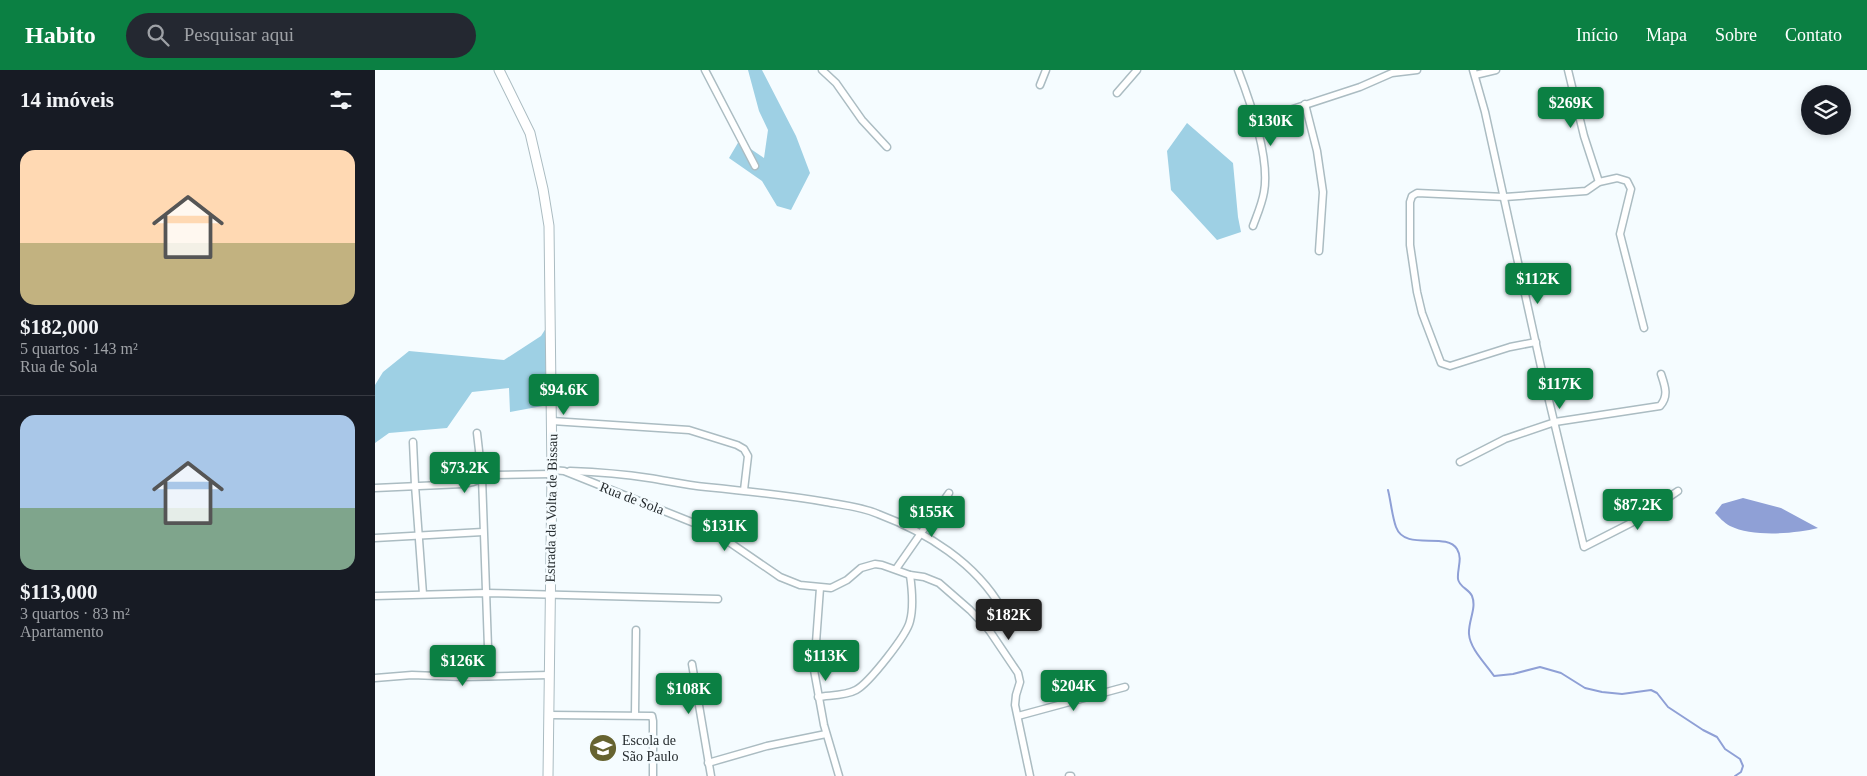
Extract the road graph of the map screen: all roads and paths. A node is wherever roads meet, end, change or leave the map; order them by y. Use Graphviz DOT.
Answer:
graph roads {
  1 [pos="499,70"];
  2 [pos="705,70"];
  3 [pos="822,70"];
  4 [pos="1046,70"];
  5 [pos="1137,70"];
  6 [pos="1238,70"];
  7 [pos="1417,70"];
  8 [pos="1495,70"];
  9 [pos="1567,70"];
  10 [pos="1474,72"];
  11 [pos="1040,84"];
  12 [pos="1117,93"];
  13 [pos="1305,104"];
  14 [pos="1256,121"];
  15 [pos="887,148"];
  16 [pos="755,166"];
  17 [pos="1599,182"];
  18 [pos="1505,197"];
  19 [pos="1253,226"];
  20 [pos="1319,251"];
  21 [pos="1644,328"];
  22 [pos="1536,342"];
  23 [pos="1661,374"];
  24 [pos="552,421"];
  25 [pos="1555,422"];
  26 [pos="477,433"];
  27 [pos="413,442"];
  28 [pos="1459,462"];
  29 [pos="563,471"];
  30 [pos="552,472"];
  31 [pos="482,477"];
  32 [pos="415,485"];
  33 [pos="375,488"];
  34 [pos="744,490"];
  35 [pos="1678,491"];
  36 [pos="949,493"];
  37 [pos="483,532"];
  38 [pos="921,535"];
  39 [pos="420,536"];
  40 [pos="375,538"];
  41 [pos="896,569"];
  42 [pos="910,575"];
  43 [pos="819,588"];
  44 [pos="486,593"];
  45 [pos="423,594"];
  46 [pos="549,595"];
  47 [pos="375,596"];
  48 [pos="718,599"];
  49 [pos="636,630"];
  50 [pos="989,630"];
  51 [pos="692,664"];
  52 [pos="549,675"];
  53 [pos="489,676"];
  54 [pos="375,678"];
  55 [pos="1125,687"];
  56 [pos="818,697"];
  57 [pos="549,715"];
  58 [pos="635,715"];
  59 [pos="1017,716"];
  60 [pos="826,734"];
  61 [pos="708,763"];
  62 [pos="548,776"];
  63 [pos="653,776"];
  64 [pos="711,776"];
  65 [pos="839,776"];
  66 [pos="1030,776"];
  1 -- 24 [label="main road, Estrada da Volta de Bissau"];
  2 -- 16 [label="street"];
  3 -- 15 [label="street"];
  4 -- 11 [label="street"];
  5 -- 12 [label="street"];
  6 -- 14 [label="street"];
  7 -- 13 [label="street"];
  8 -- 10 [label="street"];
  9 -- 17 [label="street"];
  10 -- 18 [label="street"];
  13 -- 14 [label="street"];
  13 -- 20 [label="street"];
  14 -- 19 [label="street"];
  17 -- 18 [label="street"];
  17 -- 21 [label="street"];
  18 -- 22 [label="street"];
  18 -- 22 [label="street"];
  22 -- 25 [label="street"];
  23 -- 25 [label="street"];
  24 -- 30 [label="main road, Estrada da Volta de Bissau"];
  24 -- 34 [label="street"];
  25 -- 28 [label="street"];
  25 -- 35 [label="street"];
  26 -- 31 [label="street"];
  27 -- 32 [label="street"];
  29 -- 30 [label="street, Rua de Sola"];
  29 -- 34 [label="street"];
  29 -- 43 [label="street, Rua de Sola"];
  30 -- 31 [label="street, Rua de Sola"];
  30 -- 46 [label="main road, Estrada da Volta de Bissau"];
  31 -- 32 [label="street, Rua de Sola"];
  31 -- 37 [label="street"];
  32 -- 33 [label="street, Rua de Sola"];
  32 -- 39 [label="street"];
  34 -- 38 [label="street"];
  36 -- 38 [label="street"];
  37 -- 39 [label="street"];
  37 -- 44 [label="street"];
  38 -- 41 [label="street"];
  38 -- 50 [label="street"];
  39 -- 40 [label="street"];
  39 -- 45 [label="street"];
  41 -- 42 [label="street, Rua de Sola"];
  41 -- 43 [label="street, Rua de Sola"];
  42 -- 50 [label="street, Rua de Sola"];
  42 -- 56 [label="street"];
  43 -- 56 [label="street"];
  44 -- 45 [label="street"];
  44 -- 46 [label="street"];
  44 -- 53 [label="street"];
  45 -- 47 [label="street"];
  46 -- 48 [label="street"];
  46 -- 52 [label="main road, Estrada da Volta de Bissau"];
  49 -- 58 [label="street"];
  50 -- 59 [label="street, Rua de Sola"];
  51 -- 61 [label="street"];
  52 -- 53 [label="street"];
  52 -- 57 [label="main road, Estrada da Volta de Bissau"];
  53 -- 54 [label="street"];
  55 -- 59 [label="street"];
  56 -- 60 [label="street"];
  57 -- 58 [label="street"];
  57 -- 62 [label="main road, Estrada da Volta de Bissau"];
  58 -- 63 [label="street"];
  59 -- 66 [label="street, Rua de Sola"];
  60 -- 61 [label="street"];
  60 -- 65 [label="street"];
  61 -- 64 [label="street"];
}
